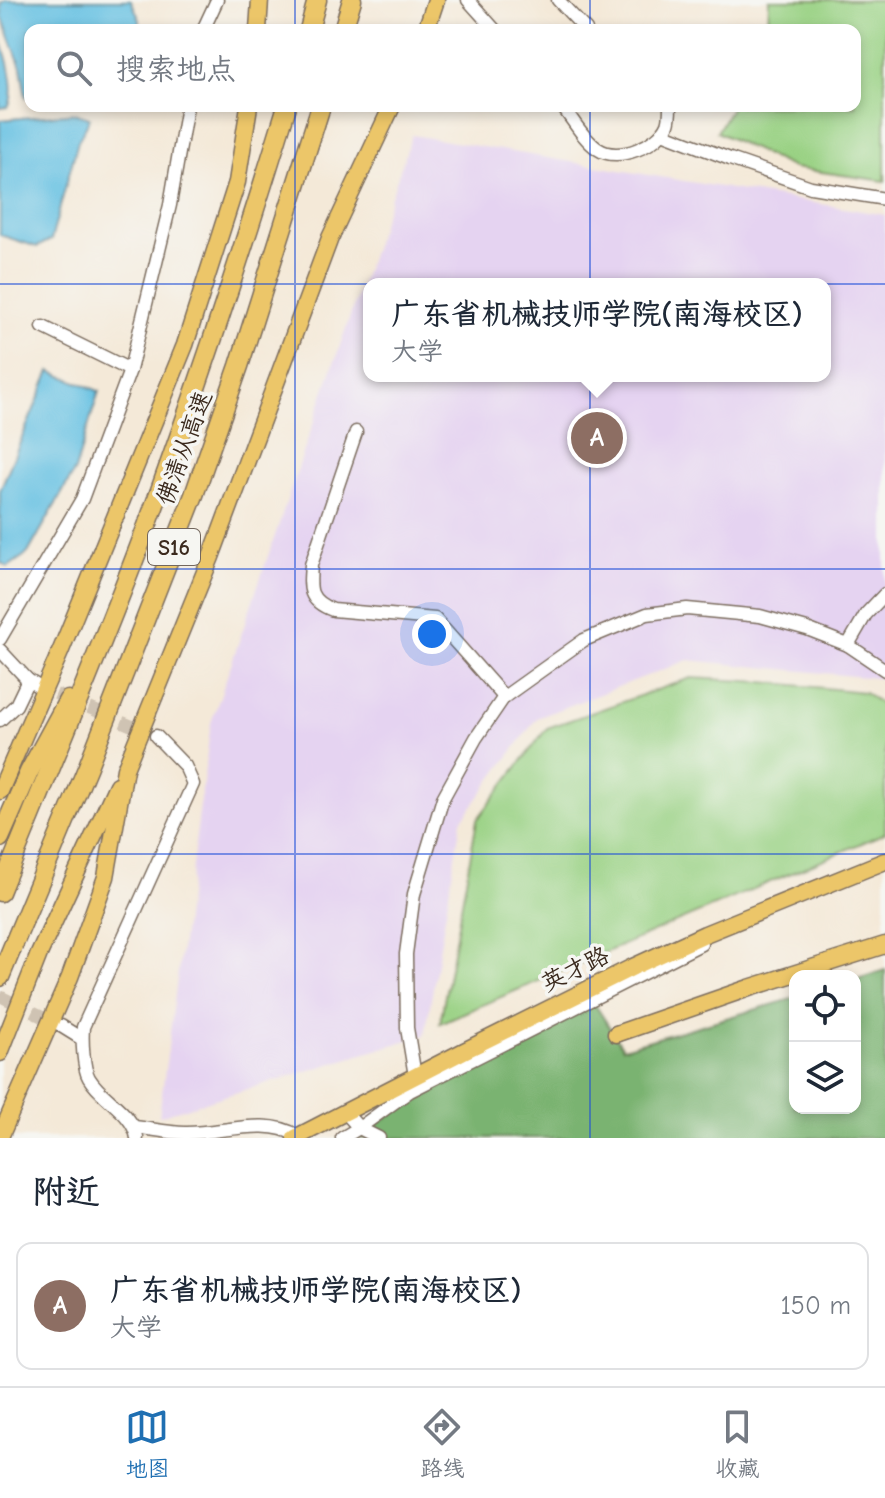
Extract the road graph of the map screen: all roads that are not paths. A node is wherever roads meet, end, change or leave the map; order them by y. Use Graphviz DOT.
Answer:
graph roads {
  1 [pos="217,0"];
  2 [pos="260,0"];
  3 [pos="317,0"];
  4 [pos="352,0"];
  5 [pos="436,0"];
  6 [pos="468,0"];
  7 [pos="558,0"];
  8 [pos="206,24"];
  9 [pos="258,24"];
  10 [pos="311,24"];
  11 [pos="345,24"];
  12 [pos="428,24"];
  13 [pos="490,24"];
  14 [pos="580,24"];
  15 [pos="186,112"];
  16 [pos="248,112"];
  17 [pos="285,112"];
  18 [pos="319,112"];
  19 [pos="389,112"];
  20 [pos="567,112"];
  21 [pos="670,112"];
  22 [pos="662,133"];
  23 [pos="885,199"];
  24 [pos="43,327"];
  25 [pos="130,370"];
  26 [pos="356,432"];
  27 [pos="885,594"];
  28 [pos="103,638"];
  29 [pos="0,639"];
  30 [pos="848,645"];
  31 [pos="0,650"];
  32 [pos="885,670"];
  33 [pos="504,697"];
  34 [pos="1,718"];
  35 [pos="156,736"];
  36 [pos="125,769"];
  37 [pos="0,791"];
  38 [pos="0,838"];
  39 [pos="885,861"];
  40 [pos="885,867"];
  41 [pos="0,892"];
  42 [pos="885,945"];
  43 [pos="0,977"];
  44 [pos="61,1026"];
  45 [pos="616,1034"];
  46 [pos="82,1039"];
  47 [pos="0,1053"];
  48 [pos="415,1076"];
  49 [pos="345,1112"];
  50 [pos="359,1128"];
  51 [pos="136,1132"];
  52 [pos="0,1137"];
  53 [pos="296,1137"];
  54 [pos="342,1138"];
  55 [pos="379,1138"];
  1 -- 8 [label="street"];
  2 -- 9 [label="main road"];
  3 -- 10 [label="highway"];
  4 -- 11 [label="highway"];
  5 -- 12 [label="main road"];
  6 -- 13 [label="street"];
  7 -- 14 [label="street"];
  15 -- 25 [label="street"];
  16 -- 37 [label="main road"];
  17 -- 28 [label="highway, 佛清从高速 / S16"];
  18 -- 43 [label="highway, 佛清从高速 / S16"];
  19 -- 36 [label="main road"];
  20 -- 22 [label="street"];
  21 -- 22 [label="street"];
  22 -- 23 [label="street"];
  24 -- 25 [label="street"];
  25 -- 29 [label="street"];
  26 -- 33 [label="street"];
  27 -- 30 [label="street"];
  28 -- 38 [label="highway"];
  28 -- 41 [label="highway, 佛清从高速 / S16"];
  30 -- 32 [label="street"];
  30 -- 33 [label="street"];
  31 -- 34 [label="street"];
  33 -- 48 [label="street"];
  35 -- 46 [label="street"];
  36 -- 47 [label="main road"];
  36 -- 52 [label="main road"];
  39 -- 48 [label="main road, 英才路"];
  40 -- 50 [label="street, 英才路"];
  42 -- 45 [label="main road"];
  44 -- 46 [label="street"];
  46 -- 51 [label="street"];
  48 -- 49 [label="main road, 英才路"];
  49 -- 50 [label="street"];
  49 -- 53 [label="main road, 英才路"];
  50 -- 54 [label="street, 英才路"];
  50 -- 55 [label="street"];
  51 -- 53 [label="street"];
}
